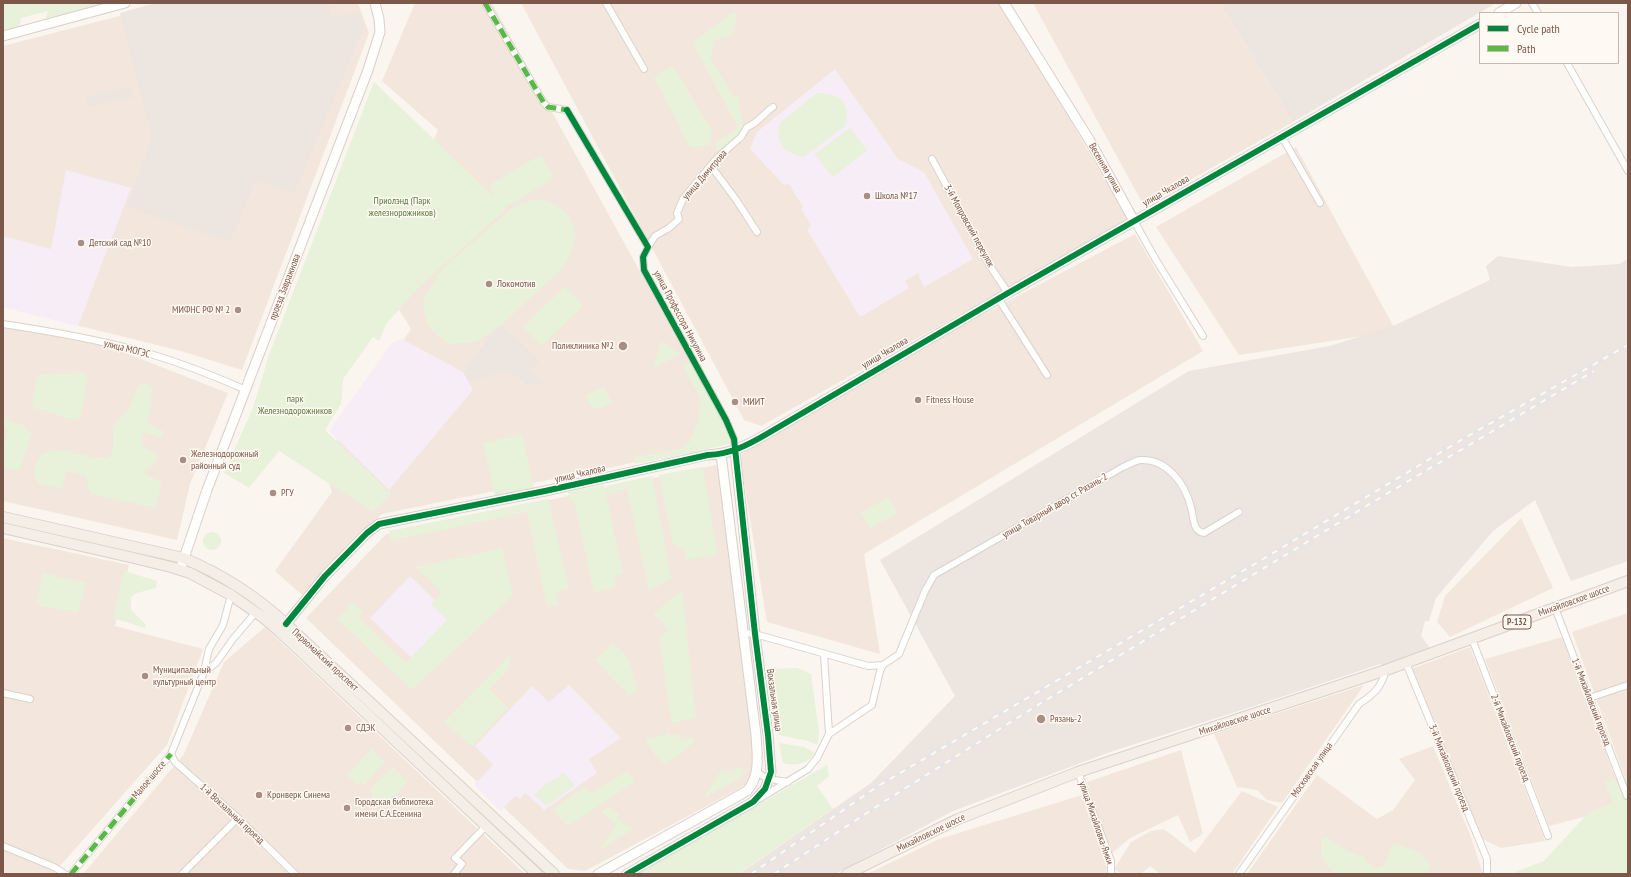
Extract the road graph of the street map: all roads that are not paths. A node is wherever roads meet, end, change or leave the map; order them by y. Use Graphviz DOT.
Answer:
graph roads {
  1 [pos="125,3"];
  2 [pos="375,3"];
  3 [pos="485,3"];
  4 [pos="606,3"];
  5 [pos="1004,3"];
  6 [pos="1516,3"];
  7 [pos="1532,3"];
  8 [pos="1501,12"];
  9 [pos="1537,12"];
  10 [pos="1479,25"];
  11 [pos="3,36"];
  12 [pos="1568,64"];
  13 [pos="644,69"];
  14 [pos="773,107"];
  15 [pos="1282,137"];
  16 [pos="932,159"];
  17 [pos="711,166"];
  18 [pos="1628,171"];
  19 [pos="1320,203"];
  20 [pos="1134,220"];
  21 [pos="757,232"];
  22 [pos="648,247"];
  23 [pos="1008,293"];
  24 [pos="998,298"];
  25 [pos="3,324"];
  26 [pos="1203,336"];
  27 [pos="1047,375"];
  28 [pos="246,390"];
  29 [pos="736,450"];
  30 [pos="721,454"];
  31 [pos="1240,512"];
  32 [pos="3,517"];
  33 [pos="3,528"];
  34 [pos="184,558"];
  35 [pos="180,570"];
  36 [pos="1628,581"];
  37 [pos="231,595"];
  38 [pos="1555,608"];
  39 [pos="256,612"];
  40 [pos="286,624"];
  41 [pos="743,633"];
  42 [pos="755,634"];
  43 [pos="1472,639"];
  44 [pos="824,654"];
  45 [pos="1406,663"];
  46 [pos="882,665"];
  47 [pos="1386,670"];
  48 [pos="204,672"];
  49 [pos="1628,685"];
  50 [pos="3,693"];
  51 [pos="30,698"];
  52 [pos="1589,698"];
  53 [pos="829,734"];
  54 [pos="171,754"];
  55 [pos="757,771"];
  56 [pos="1078,772"];
  57 [pos="769,778"];
  58 [pos="788,782"];
  59 [pos="1627,796"];
  60 [pos="753,802"];
  61 [pos="238,818"];
  62 [pos="486,826"];
  63 [pos="1548,836"];
  64 [pos="3,846"];
  65 [pos="65,874"];
  66 [pos="71,874"];
  67 [pos="182,874"];
  68 [pos="295,874"];
  69 [pos="454,874"];
  70 [pos="537,874"];
  71 [pos="554,874"];
  72 [pos="598,874"];
  73 [pos="627,874"];
  74 [pos="847,874"];
  75 [pos="1111,874"];
  76 [pos="1239,874"];
  77 [pos="1487,874"];
  1 -- 11 [label="street"];
  2 -- 28 [label="street, проезд Завражнова"];
  3 -- 22 [label="street"];
  4 -- 13 [label="street"];
  5 -- 20 [label="street, Весенняя улица"];
  6 -- 8 [label="street"];
  7 -- 9 [label="street"];
  10 -- 15 [label="street, улица Чкалова"];
  12 -- 18 [label="street"];
  14 -- 17 [label="street, улица Димитрова"];
  15 -- 19 [label="street"];
  15 -- 20 [label="street, улица Чкалова"];
  16 -- 23 [label="street, 3-й Мопровский переулок"];
  17 -- 21 [label="street"];
  17 -- 22 [label="street, улица Димитрова"];
  20 -- 23 [label="street, улица Чкалова"];
  20 -- 26 [label="street, Весенняя улица"];
  22 -- 29 [label="street, улица Профессора Никулина"];
  23 -- 24 [label="street, улица Чкалова"];
  24 -- 27 [label="street"];
  24 -- 29 [label="street, улица Чкалова"];
  25 -- 28 [label="street, улица МОГЭС"];
  28 -- 34 [label="street, проезд Завражнова"];
  29 -- 30 [label="street, улица Чкалова"];
  29 -- 42 [label="street, Вокзальная улица"];
  30 -- 40 [label="street, улица Чкалова"];
  30 -- 41 [label="street"];
  31 -- 46 [label="street, улица Товарный двор ст. Рязань-2"];
  32 -- 34 [label="main road, Первомайский проспект"];
  33 -- 35 [label="main road, Первомайский проспект"];
  34 -- 35 [label="street, проезд Завражнова"];
  34 -- 40 [label="main road, Первомайский проспект"];
  35 -- 37 [label="main road, Первомайский проспект"];
  36 -- 38 [label="main road, Михайловское шоссе / Р-132"];
  37 -- 39 [label="main road, Первомайский проспект"];
  37 -- 48 [label="street, Малое шоссе"];
  38 -- 43 [label="main road, Михайловское шоссе / Р-132"];
  38 -- 52 [label="street, 1-й Михайловский проезд"];
  39 -- 48 [label="street"];
  39 -- 62 [label="main road, Первомайский проспект"];
  40 -- 71 [label="main road, Первомайский проспект"];
  41 -- 42 [label="street"];
  41 -- 55 [label="street"];
  42 -- 44 [label="street"];
  42 -- 57 [label="street, Вокзальная улица"];
  43 -- 45 [label="main road, Михайловское шоссе / Р-132"];
  43 -- 63 [label="street, 2-й Михайловский проезд"];
  44 -- 46 [label="street"];
  44 -- 53 [label="street"];
  45 -- 47 [label="main road, Михайловское шоссе"];
  45 -- 77 [label="street, 3-й Михайловский проезд"];
  46 -- 53 [label="street"];
  47 -- 56 [label="main road, Михайловское шоссе"];
  47 -- 76 [label="street, Московская улица"];
  48 -- 54 [label="street, Малое шоссе"];
  49 -- 52 [label="street"];
  50 -- 51 [label="street"];
  52 -- 59 [label="street, 1-й Михайловский проезд"];
  53 -- 58 [label="street"];
  54 -- 61 [label="street, 1-й Вокзальный проезд"];
  54 -- 66 [label="street, Малое шоссе"];
  55 -- 57 [label="street"];
  55 -- 72 [label="street"];
  56 -- 74 [label="main road, Михайловское шоссе"];
  56 -- 75 [label="street, улица Михайловка-Ямки"];
  57 -- 58 [label="street"];
  57 -- 60 [label="street, Вокзальная улица"];
  58 -- 60 [label="street"];
  60 -- 73 [label="street, Вокзальная улица"];
  61 -- 67 [label="street"];
  61 -- 68 [label="street, 1-й Вокзальный проезд"];
  62 -- 69 [label="street"];
  62 -- 70 [label="main road, Первомайский проспект"];
  64 -- 65 [label="street"];
}
